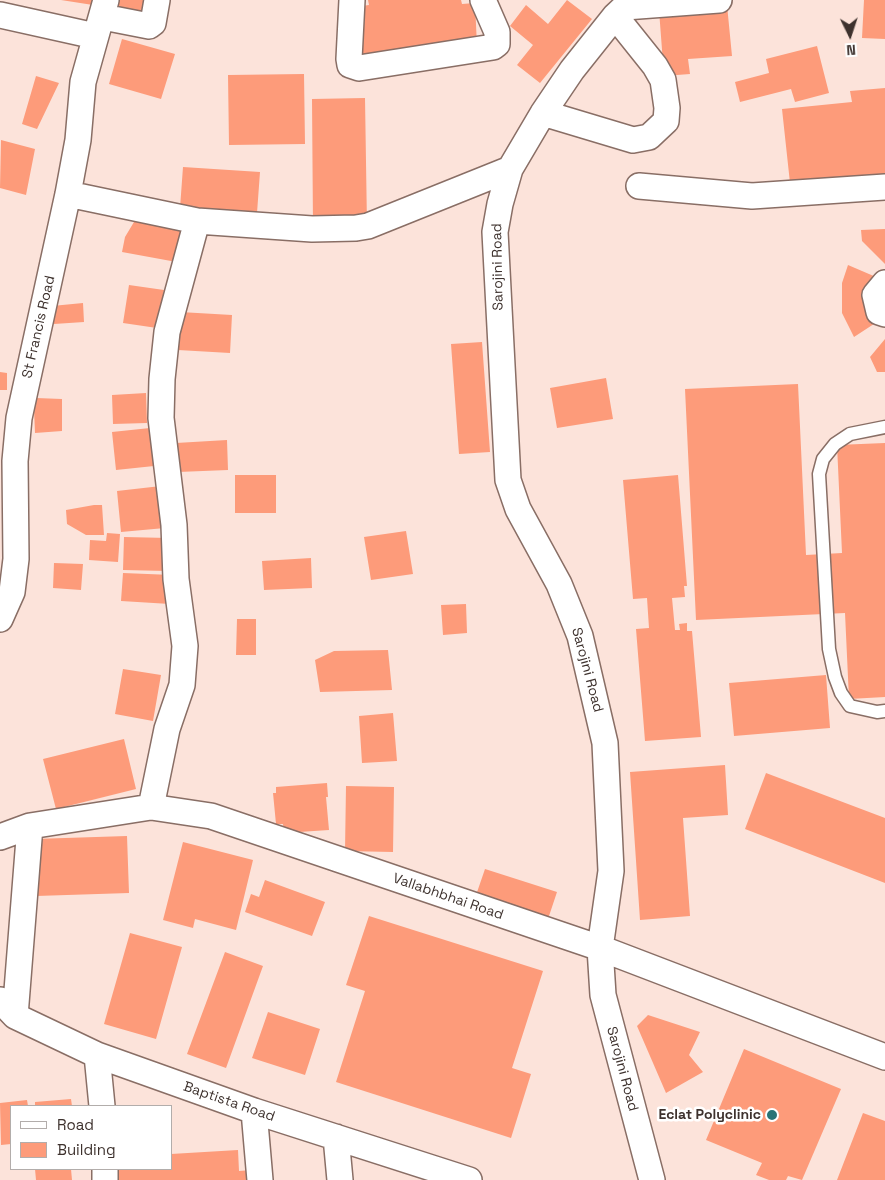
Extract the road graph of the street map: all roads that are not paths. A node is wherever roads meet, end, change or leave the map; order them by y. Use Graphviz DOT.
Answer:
graph roads {
  1 [pos="157,0"];
  2 [pos="352,0"];
  3 [pos="483,0"];
  4 [pos="719,0"];
  5 [pos="624,8"];
  6 [pos="14,12"];
  7 [pos="101,17"];
  8 [pos="542,113"];
  9 [pos="510,169"];
  10 [pos="639,186"];
  11 [pos="885,187"];
  12 [pos="68,194"];
  13 [pos="197,221"];
  14 [pos="885,283"];
  15 [pos="885,314"];
  16 [pos="885,427"];
  17 [pos="0,619"];
  18 [pos="885,711"];
  19 [pos="151,807"];
  20 [pos="30,826"];
  21 [pos="0,837"];
  22 [pos="600,948"];
  23 [pos="8,1008"];
  24 [pos="97,1055"];
  25 [pos="885,1057"];
  26 [pos="102,1105"];
  27 [pos="254,1112"];
  28 [pos="336,1138"];
  29 [pos="260,1180"];
  30 [pos="340,1180"];
  31 [pos="470,1180"];
  32 [pos="652,1180"];
  1 -- 7 [label="street"];
  2 -- 3 [label="street"];
  4 -- 5 [label="street"];
  5 -- 8 [label="street, Sarojini Road"];
  5 -- 8 [label="street"];
  6 -- 7 [label="street"];
  7 -- 12 [label="street, St Francis Road"];
  8 -- 9 [label="street, Sarojini Road"];
  9 -- 13 [label="street"];
  9 -- 22 [label="street, Sarojini Road"];
  10 -- 11 [label="street"];
  12 -- 13 [label="street"];
  12 -- 17 [label="street, St Francis Road"];
  13 -- 19 [label="street"];
  14 -- 15 [label="street"];
  16 -- 18 [label="lane"];
  19 -- 20 [label="street, Vallabhbhai Road"];
  19 -- 22 [label="street, Vallabhbhai Road"];
  20 -- 21 [label="street, Vallabhbhai Road"];
  20 -- 23 [label="street"];
  22 -- 25 [label="street, Vallabhbhai Road"];
  22 -- 32 [label="street, Sarojini Road"];
  23 -- 24 [label="street, Baptista Road"];
  24 -- 26 [label="street"];
  24 -- 27 [label="street, Baptista Road"];
  27 -- 28 [label="street, Baptista Road"];
  27 -- 29 [label="street"];
  28 -- 30 [label="street"];
  28 -- 31 [label="street, Baptista Road"];
}
